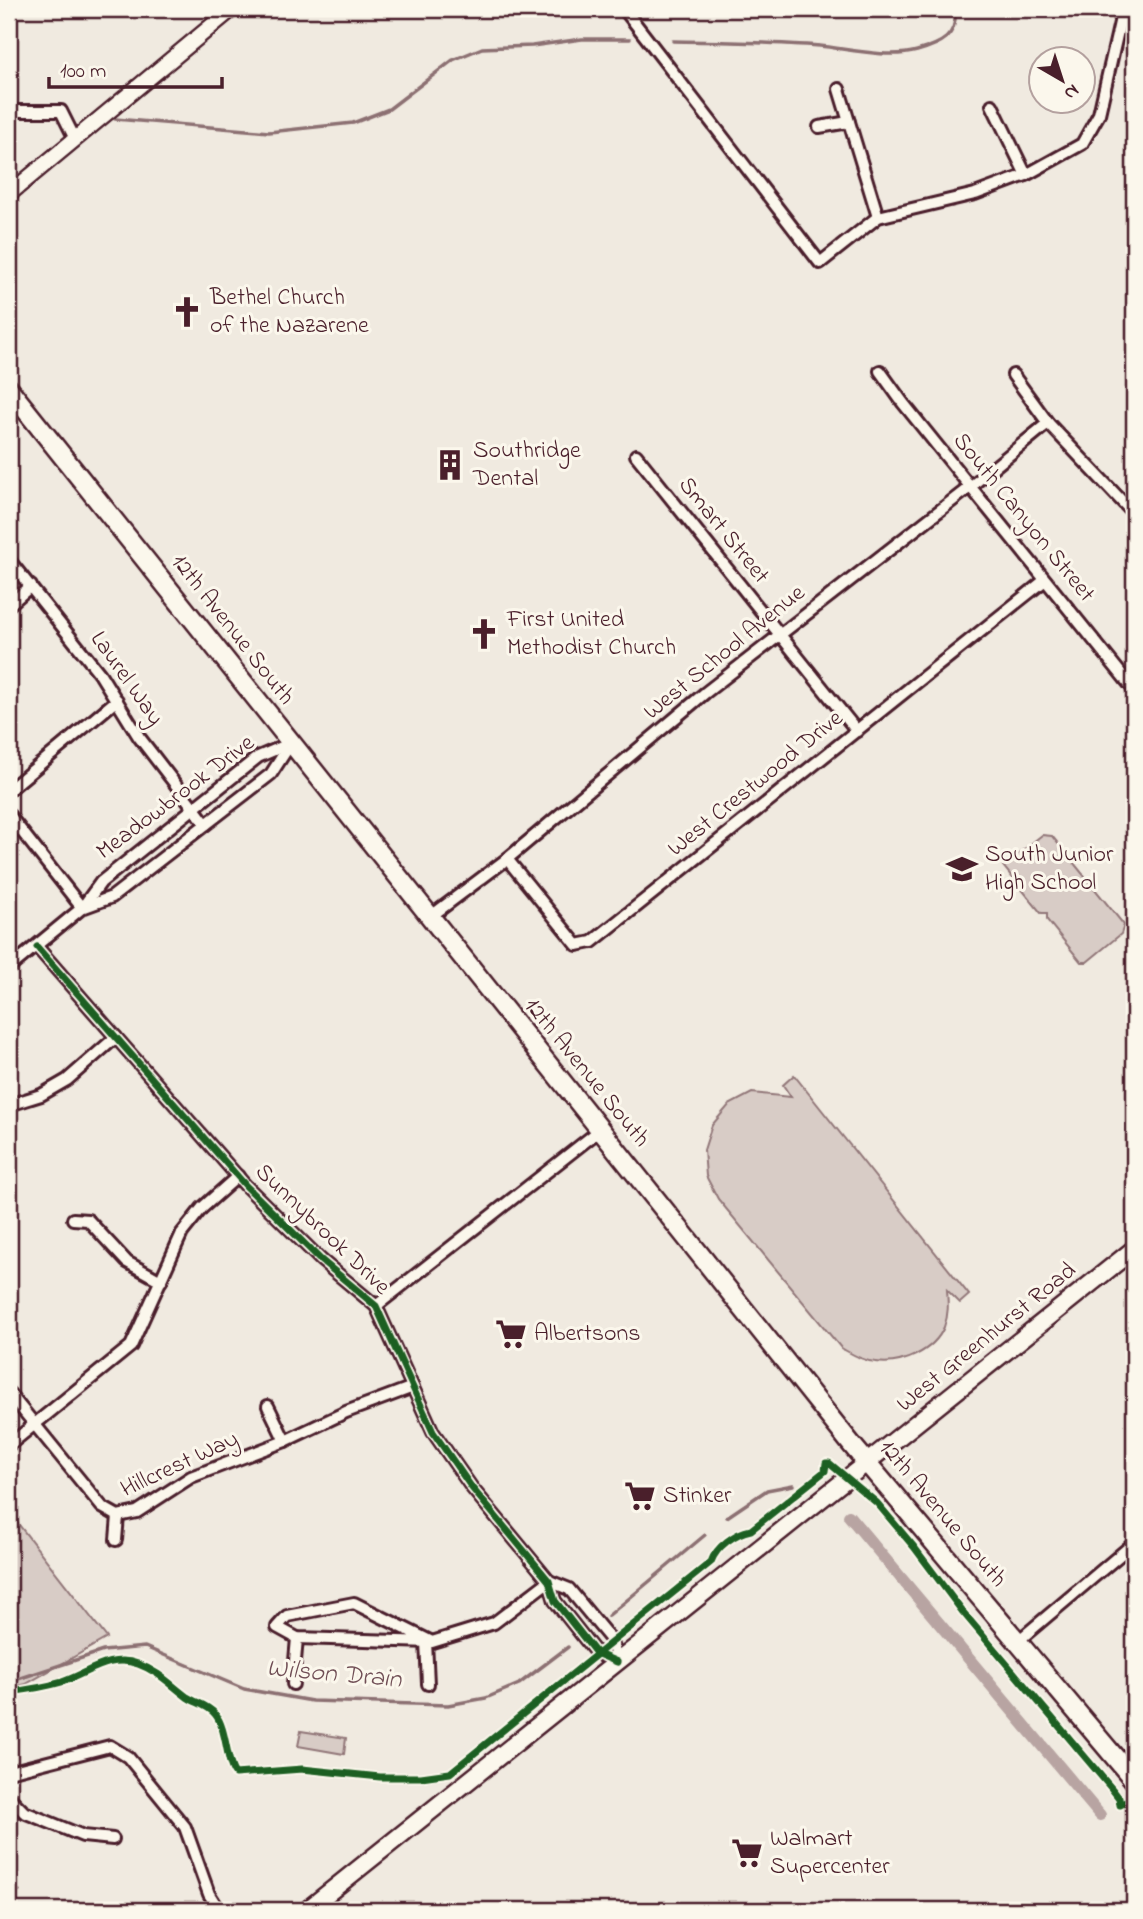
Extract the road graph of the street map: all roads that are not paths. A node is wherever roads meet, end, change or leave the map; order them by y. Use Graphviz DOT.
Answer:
graph roads {
  1 [pos="232,9"];
  2 [pos="624,9"];
  3 [pos="1123,9"];
  4 [pos="839,89"];
  5 [pos="992,105"];
  6 [pos="9,111"];
  7 [pos="849,122"];
  8 [pos="819,127"];
  9 [pos="75,139"];
  10 [pos="1026,174"];
  11 [pos="9,194"];
  12 [pos="878,217"];
  13 [pos="880,371"];
  14 [pos="1013,375"];
  15 [pos="9,389"];
  16 [pos="1048,423"];
  17 [pos="636,455"];
  18 [pos="970,487"];
  19 [pos="1134,514"];
  20 [pos="9,560"];
  21 [pos="1045,580"];
  22 [pos="31,586"];
  23 [pos="9,605"];
  24 [pos="780,635"];
  25 [pos="1134,690"];
  26 [pos="117,700"];
  27 [pos="857,731"];
  28 [pos="291,743"];
  29 [pos="9,790"];
  30 [pos="194,808"];
  31 [pos="9,815"];
  32 [pos="206,824"];
  33 [pos="507,859"];
  34 [pos="82,908"];
  35 [pos="430,916"];
  36 [pos="37,947"];
  37 [pos="9,968"];
  38 [pos="116,1037"];
  39 [pos="9,1105"];
  40 [pos="600,1130"];
  41 [pos="238,1176"];
  42 [pos="73,1219"];
  43 [pos="1134,1249"];
  44 [pos="161,1280"];
  45 [pos="376,1306"];
  46 [pos="413,1387"];
  47 [pos="9,1393"];
  48 [pos="268,1406"];
  49 [pos="34,1425"];
  50 [pos="285,1441"];
  51 [pos="9,1445"];
  52 [pos="867,1462"];
  53 [pos="118,1516"];
  54 [pos="116,1540"];
  55 [pos="1134,1543"];
  56 [pos="549,1581"];
  57 [pos="297,1638"];
  58 [pos="429,1641"];
  59 [pos="1018,1641"];
  60 [pos="617,1662"];
  61 [pos="293,1684"];
  62 [pos="428,1684"];
  63 [pos="9,1772"];
  64 [pos="1134,1780"];
  65 [pos="9,1797"];
  66 [pos="113,1839"];
  67 [pos="219,1910"];
  68 [pos="307,1910"];
  1 -- 9 [label="street"];
  2 -- 12 [label="street"];
  3 -- 10 [label="street"];
  4 -- 7 [label="street"];
  5 -- 10 [label="street"];
  6 -- 9 [label="street"];
  7 -- 8 [label="street"];
  7 -- 12 [label="street"];
  9 -- 11 [label="street"];
  10 -- 12 [label="street"];
  13 -- 18 [label="street, South Canyon Street"];
  14 -- 16 [label="street"];
  15 -- 28 [label="main road, 12th Avenue South"];
  16 -- 18 [label="street, West School Avenue"];
  16 -- 19 [label="street"];
  17 -- 24 [label="street, Smart Street"];
  18 -- 21 [label="street, South Canyon Street"];
  18 -- 24 [label="street, West School Avenue"];
  20 -- 22 [label="street, Laurel Way"];
  21 -- 25 [label="street, South Canyon Street"];
  21 -- 27 [label="street, West Crestwood Drive"];
  22 -- 23 [label="street"];
  22 -- 26 [label="street, Laurel Way"];
  24 -- 27 [label="street, Smart Street"];
  24 -- 33 [label="street, West School Avenue"];
  26 -- 29 [label="street"];
  26 -- 30 [label="street, Laurel Way"];
  27 -- 33 [label="street, West Crestwood Drive"];
  28 -- 30 [label="street, Meadowbrook Drive"];
  28 -- 32 [label="street, Meadowbrook Drive"];
  28 -- 35 [label="main road, 12th Avenue South"];
  30 -- 32 [label="street, Laurel Way"];
  30 -- 34 [label="street, Meadowbrook Drive"];
  31 -- 34 [label="street"];
  32 -- 34 [label="street, Meadowbrook Drive"];
  33 -- 35 [label="street, West School Avenue"];
  34 -- 36 [label="street, Meadowbrook Drive"];
  35 -- 40 [label="main road, 12th Avenue South"];
  36 -- 37 [label="street, Meadowbrook Drive"];
  36 -- 38 [label="street, Sunnybrook Drive"];
  38 -- 39 [label="street"];
  38 -- 41 [label="street, Sunnybrook Drive"];
  40 -- 45 [label="street"];
  40 -- 52 [label="main road, 12th Avenue South"];
  41 -- 44 [label="street"];
  41 -- 45 [label="street, Sunnybrook Drive"];
  42 -- 44 [label="street"];
  43 -- 52 [label="main road, West Greenhurst Road"];
  44 -- 49 [label="street"];
  45 -- 46 [label="street, Sunnybrook Drive"];
  46 -- 50 [label="street, Hillcrest Way"];
  46 -- 56 [label="street, Sunnybrook Drive"];
  47 -- 49 [label="street, Hillcrest Way"];
  48 -- 50 [label="street"];
  49 -- 51 [label="street"];
  49 -- 53 [label="street, Hillcrest Way"];
  50 -- 53 [label="street, Hillcrest Way"];
  52 -- 59 [label="main road, 12th Avenue South"];
  52 -- 60 [label="main road, West Greenhurst Road"];
  53 -- 54 [label="street"];
  55 -- 59 [label="street"];
  56 -- 58 [label="street"];
  56 -- 60 [label="street, Sunnybrook Drive"];
  56 -- 60 [label="street, Sunnybrook Drive"];
  57 -- 58 [label="street"];
  57 -- 58 [label="street"];
  57 -- 61 [label="street"];
  58 -- 62 [label="street"];
  59 -- 64 [label="main road, 12th Avenue South"];
  60 -- 68 [label="main road, West Greenhurst Road"];
  63 -- 67 [label="street"];
  65 -- 66 [label="street"];
}
